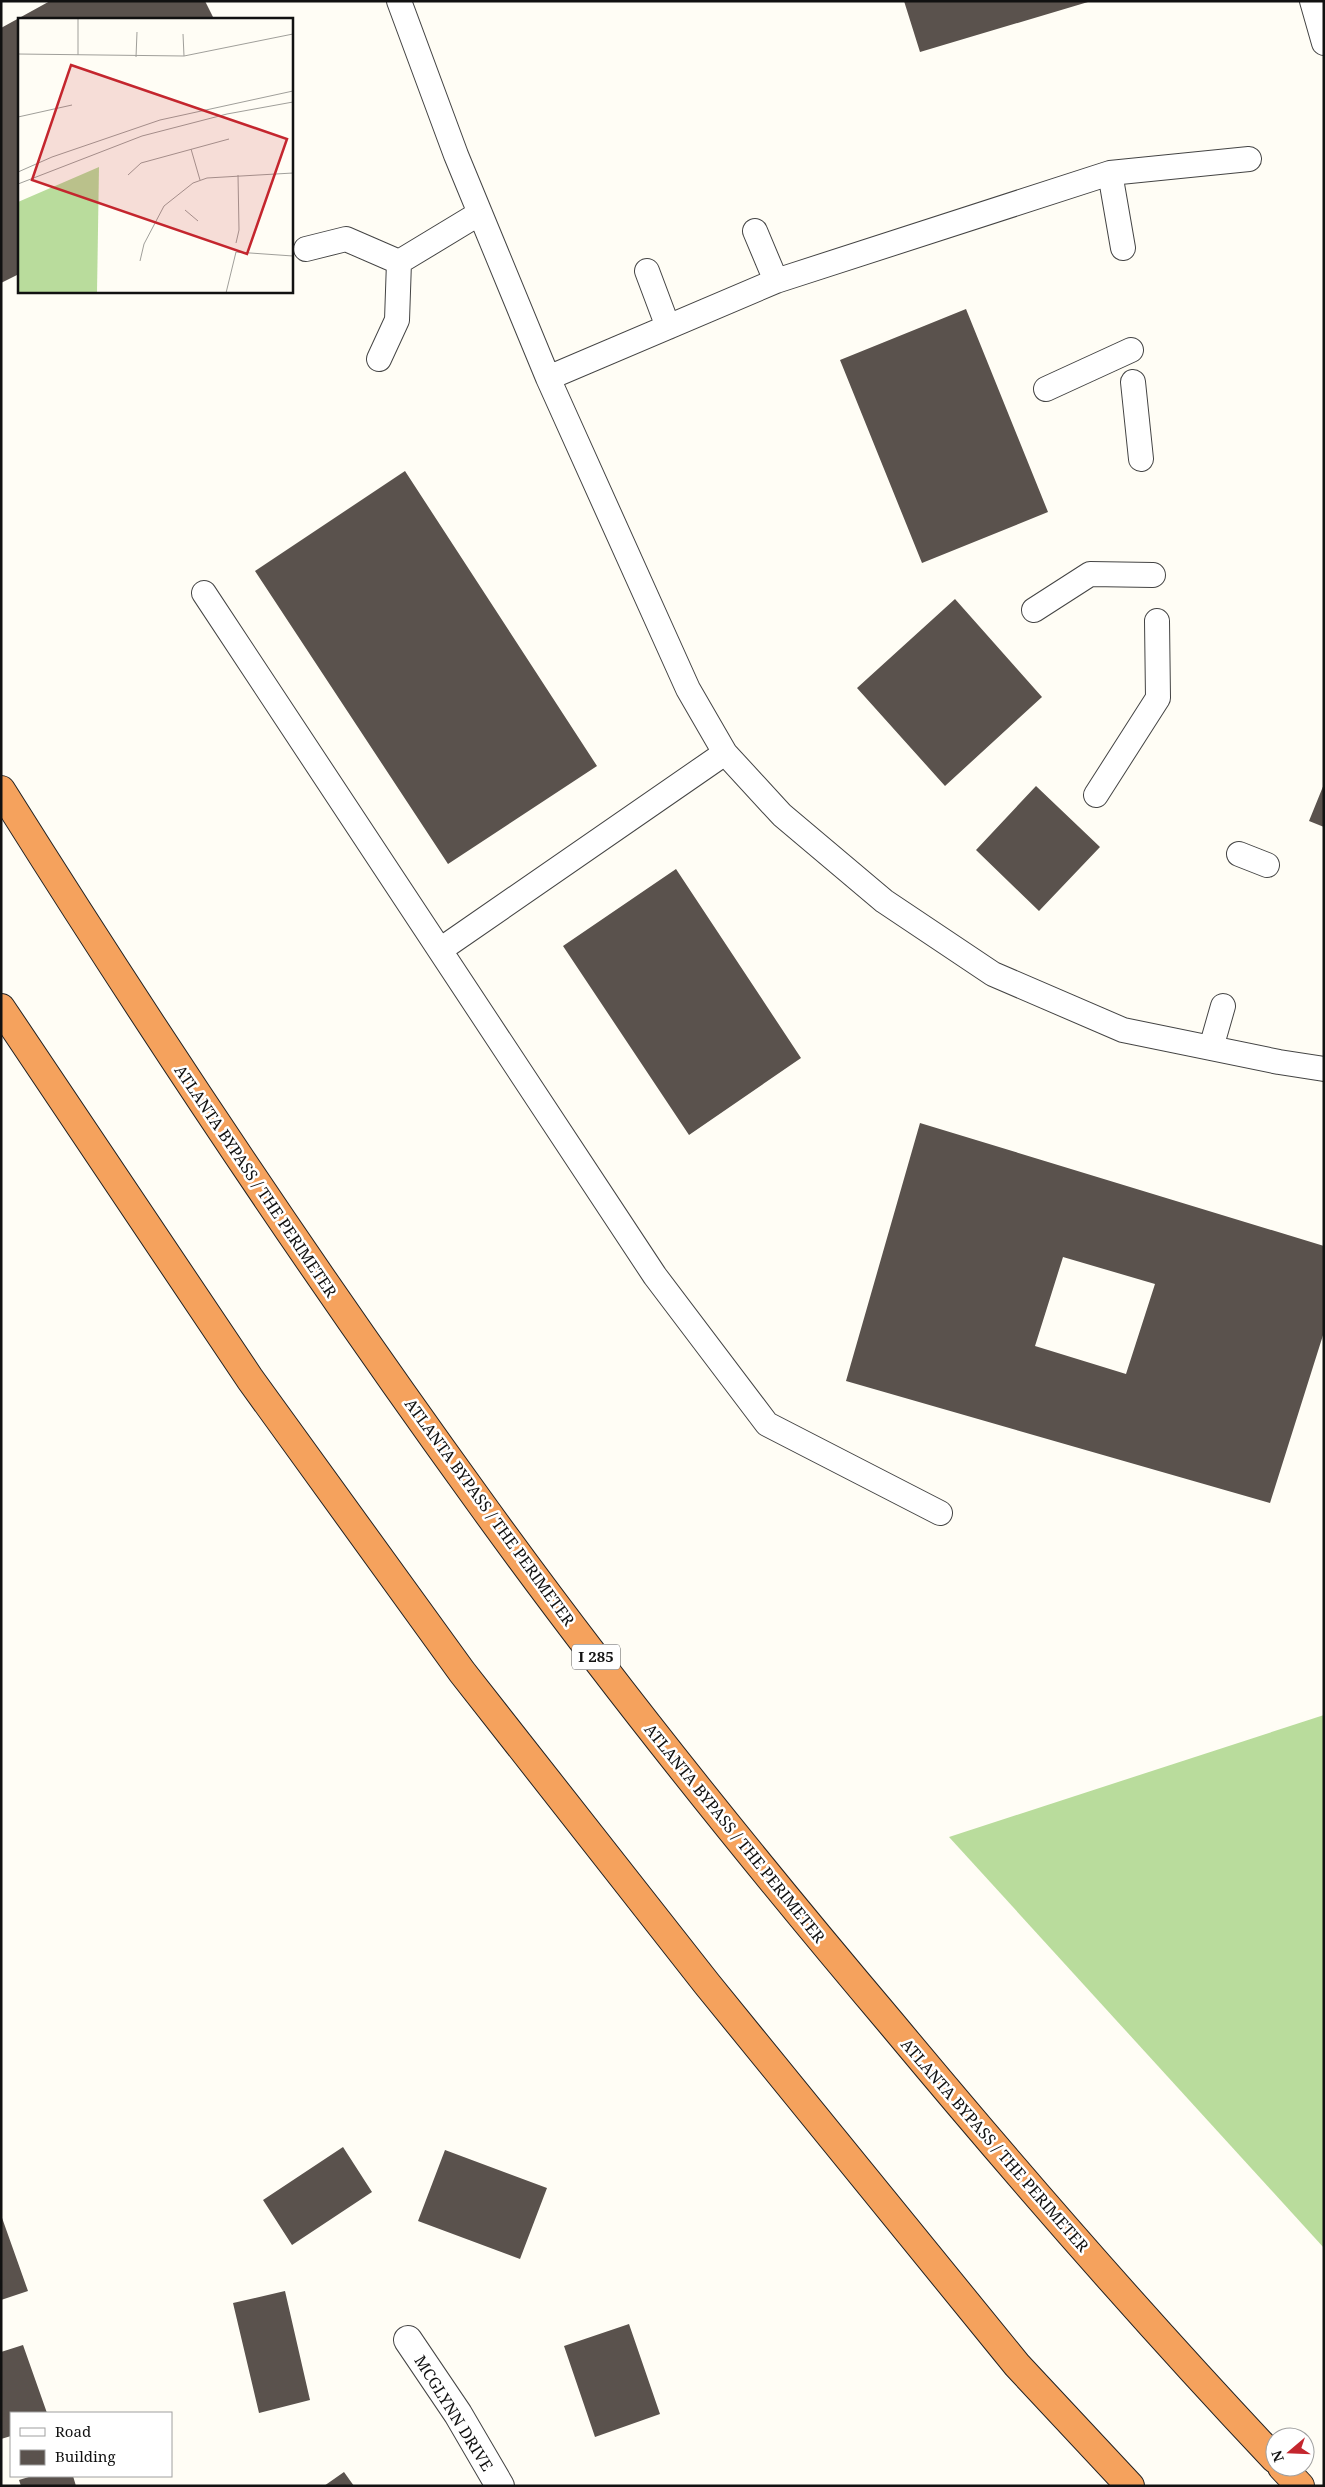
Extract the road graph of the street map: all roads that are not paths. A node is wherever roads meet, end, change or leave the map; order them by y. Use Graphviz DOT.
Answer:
graph roads {
  1 [pos="399,1"];
  2 [pos="1312,1"];
  3 [pos="1324,43"];
  4 [pos="1249,159"];
  5 [pos="1110,174"];
  6 [pos="480,213"];
  7 [pos="754,231"];
  8 [pos="1123,248"];
  9 [pos="306,249"];
  10 [pos="400,262"];
  11 [pos="646,271"];
  12 [pos="776,281"];
  13 [pos="668,327"];
  14 [pos="1131,350"];
  15 [pos="379,359"];
  16 [pos="548,378"];
  17 [pos="1133,382"];
  18 [pos="1046,389"];
  19 [pos="1141,459"];
  20 [pos="1153,575"];
  21 [pos="204,593"];
  22 [pos="1034,610"];
  23 [pos="1157,621"];
  24 [pos="725,754"];
  25 [pos="1,790"];
  26 [pos="1096,795"];
  27 [pos="1239,854"];
  28 [pos="1267,865"];
  29 [pos="440,950"];
  30 [pos="1223,1006"];
  31 [pos="1,1008"];
  32 [pos="1211,1048"];
  33 [pos="1324,1069"];
  34 [pos="940,1513"];
  35 [pos="408,2340"];
  36 [pos="1265,2448"];
  37 [pos="500,2486"];
  38 [pos="1130,2486"];
  1 -- 6 [label="lane"];
  2 -- 3 [label="lane"];
  4 -- 5 [label="lane"];
  5 -- 8 [label="lane"];
  5 -- 12 [label="lane"];
  6 -- 10 [label="lane"];
  6 -- 16 [label="lane"];
  7 -- 12 [label="lane"];
  9 -- 10 [label="lane"];
  10 -- 15 [label="lane"];
  11 -- 13 [label="lane"];
  12 -- 13 [label="lane"];
  13 -- 16 [label="lane"];
  14 -- 18 [label="lane"];
  16 -- 24 [label="lane"];
  17 -- 19 [label="lane"];
  20 -- 22 [label="lane"];
  21 -- 29 [label="lane"];
  23 -- 26 [label="lane"];
  24 -- 29 [label="lane"];
  24 -- 32 [label="lane"];
  25 -- 36 [label="highway, ATLANTA BYPASS / THE PERIMETER / I 285"];
  27 -- 28 [label="lane"];
  29 -- 34 [label="lane"];
  30 -- 32 [label="lane"];
  31 -- 38 [label="highway"];
  32 -- 33 [label="lane"];
  35 -- 37 [label="street, MCGLYNN DRIVE"];
}
